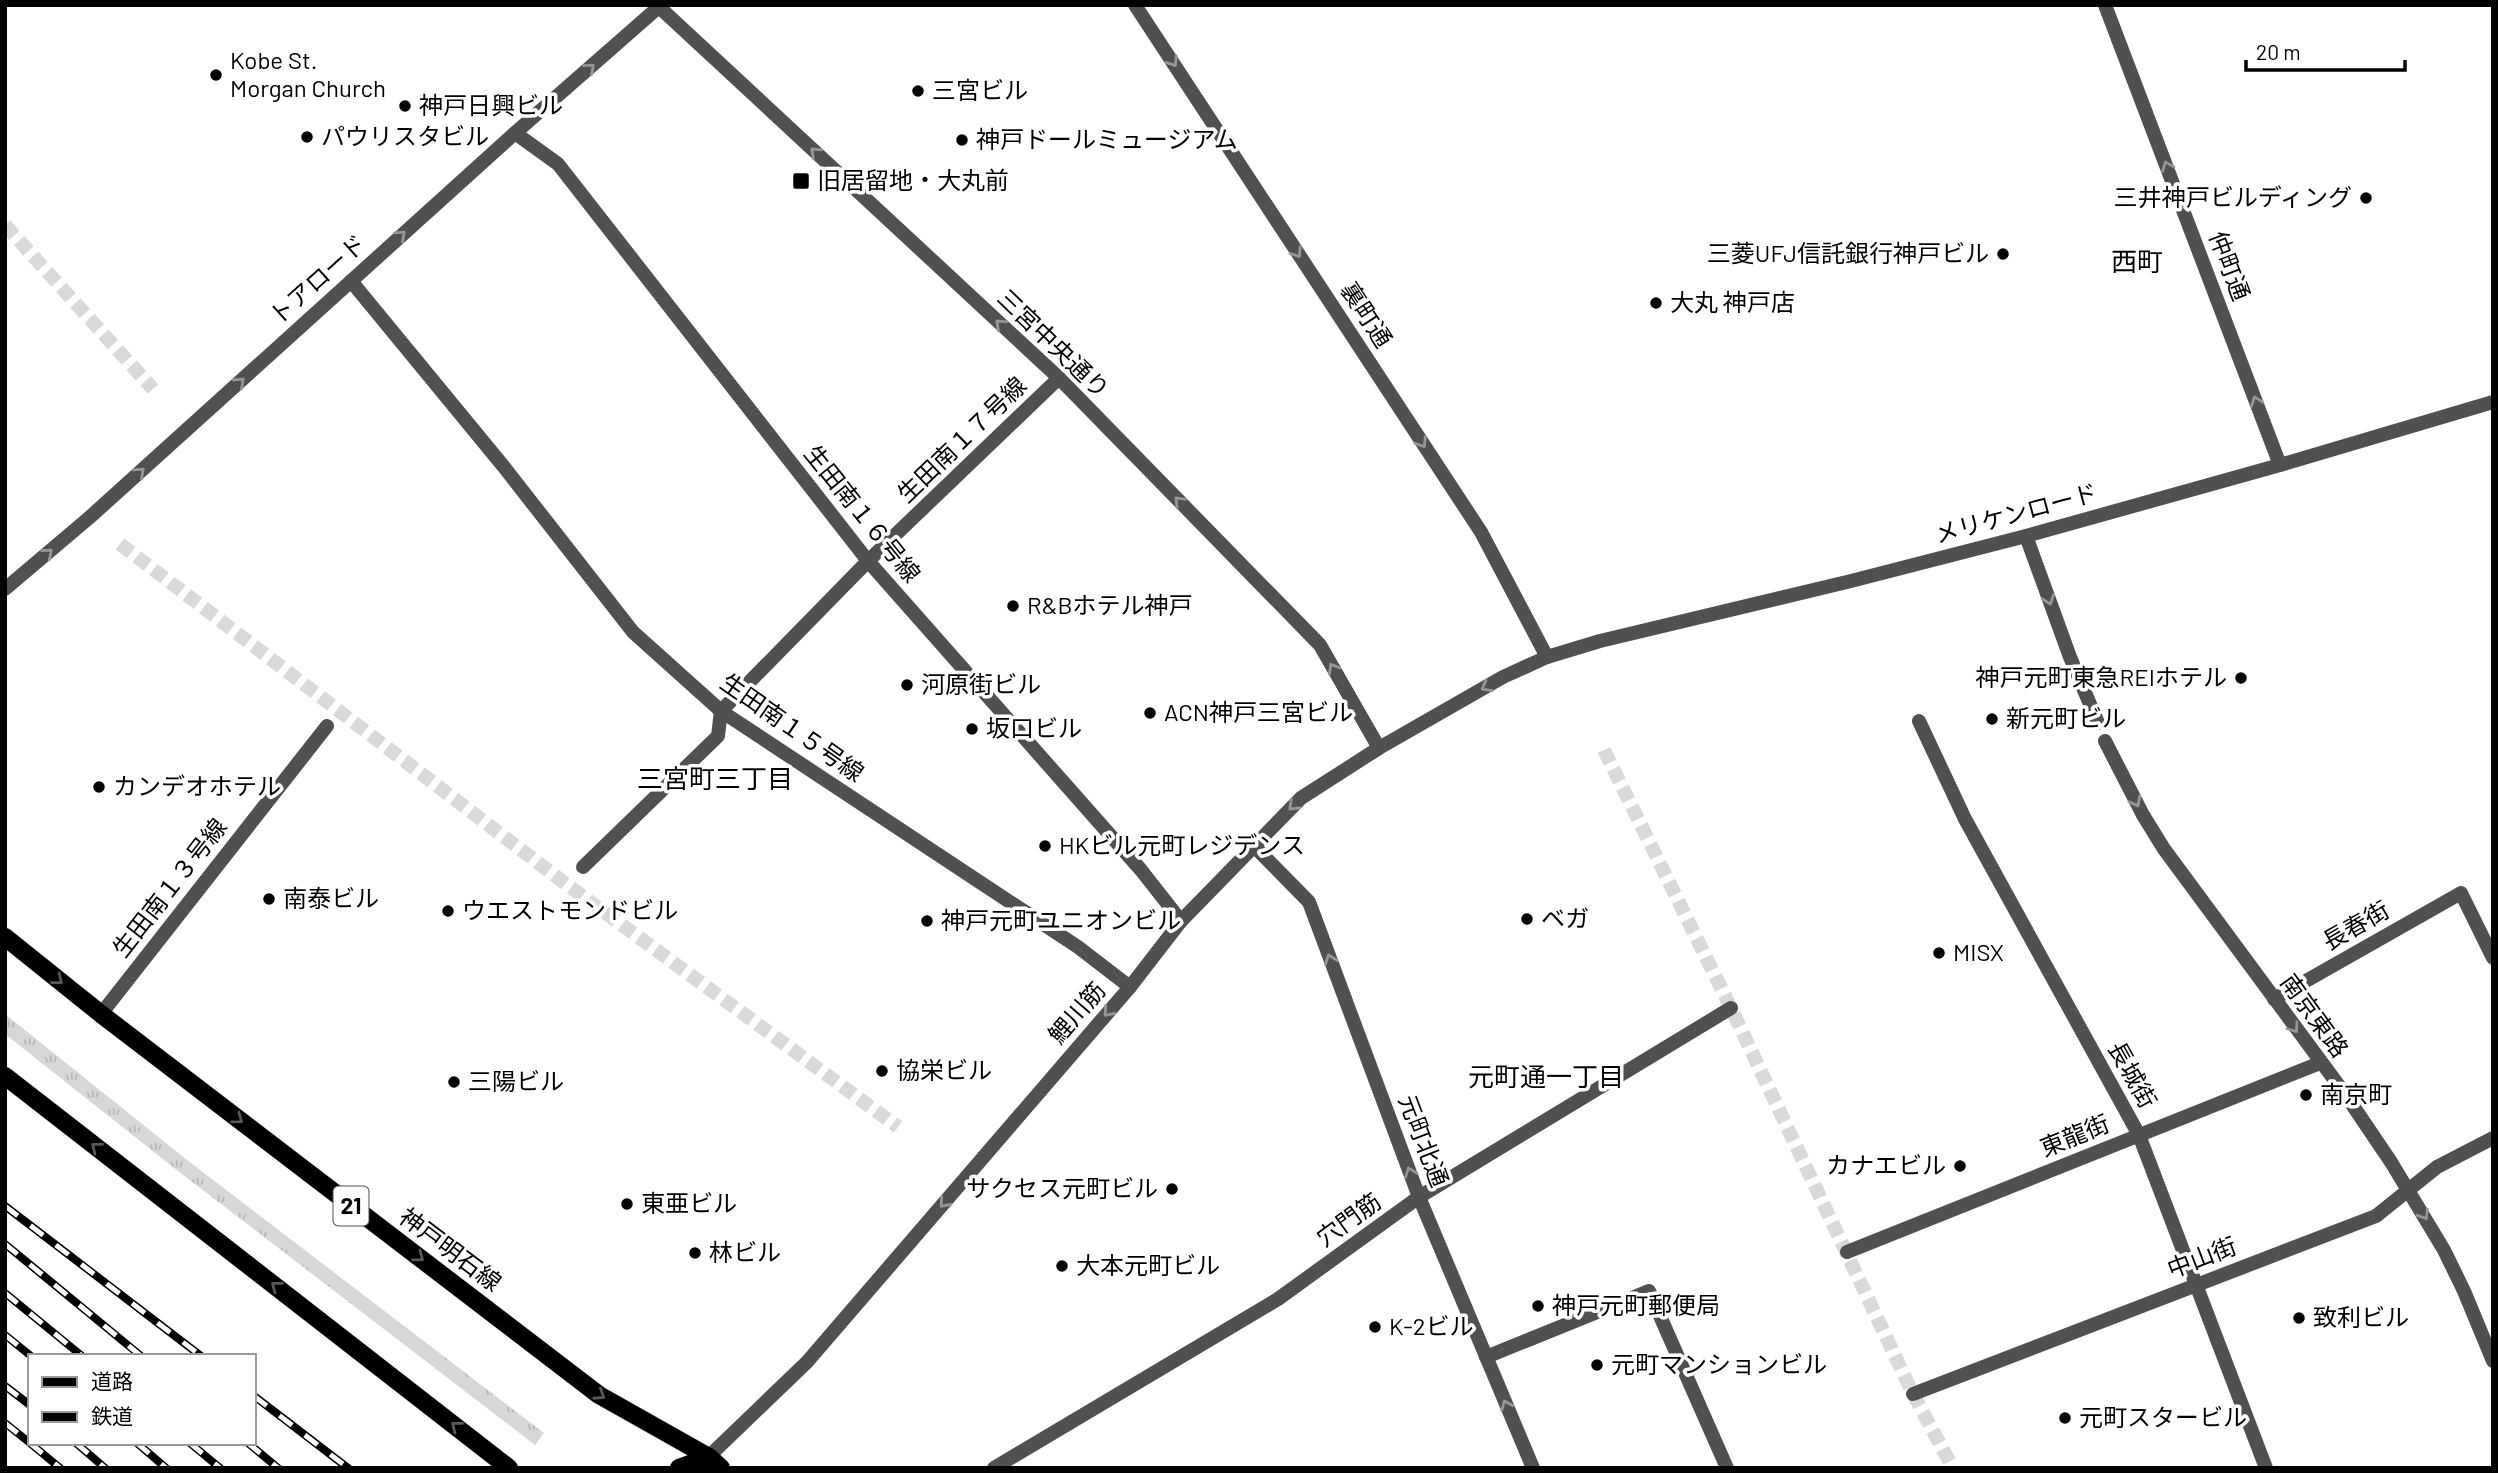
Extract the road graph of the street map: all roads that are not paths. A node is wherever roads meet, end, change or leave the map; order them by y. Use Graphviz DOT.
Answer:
graph roads {
  1 [pos="1135,5"];
  2 [pos="2105,5"];
  3 [pos="659,6"];
  4 [pos="515,133"];
  5 [pos="351,281"];
  6 [pos="1059,378"];
  7 [pos="2493,401"];
  8 [pos="2280,465"];
  9 [pos="2026,536"];
  10 [pos="867,561"];
  11 [pos="5,589"];
  12 [pos="1547,657"];
  13 [pos="721,711"];
  14 [pos="1919,721"];
  15 [pos="2098,723"];
  16 [pos="327,726"];
  17 [pos="2105,741"];
  18 [pos="1379,748"];
  19 [pos="1254,845"];
  20 [pos="583,867"];
  21 [pos="1181,921"];
  22 [pos="5,937"];
  23 [pos="2493,958"];
  24 [pos="1130,987"];
  25 [pos="2274,999"];
  26 [pos="1731,1008"];
  27 [pos="101,1014"];
  28 [pos="2320,1063"];
  29 [pos="5,1076"];
  30 [pos="2139,1135"];
  31 [pos="2493,1138"];
  32 [pos="2409,1191"];
  33 [pos="1419,1197"];
  34 [pos="1847,1252"];
  35 [pos="2196,1285"];
  36 [pos="1486,1357"];
  37 [pos="2493,1362"];
  38 [pos="1913,1394"];
  39 [pos="709,1464"];
  40 [pos="509,1468"];
  41 [pos="679,1468"];
  42 [pos="994,1468"];
  43 [pos="1533,1468"];
  44 [pos="1727,1468"];
  45 [pos="2266,1468"];
  1 -- 12 [label="street, 裏町通, one-way"];
  8 -- 2 [label="street, 仲町通, one-way"];
  4 -- 3 [label="street, トアロード, one-way"];
  6 -- 3 [label="street, 三宮中央通り, one-way"];
  5 -- 4 [label="street, トアロード, one-way"];
  4 -- 10 [label="street, 生田南１６号線"];
  11 -- 5 [label="street, トアロード, one-way"];
  5 -- 13 [label="street, 生田南１５号線"];
  6 -- 10 [label="street, 生田南１７号線"];
  18 -- 6 [label="street, 三宮中央通り, one-way"];
  7 -- 8 [label="street, メリケンロード"];
  8 -- 9 [label="street, メリケンロード"];
  9 -- 12 [label="street, メリケンロード"];
  9 -- 15 [label="street, one-way"];
  10 -- 13 [label="street, 生田南１７号線"];
  10 -- 21 [label="street, 生田南１６号線"];
  12 -- 18 [label="street, 鯉川筋, one-way"];
  13 -- 20 [label="street, 生田南１７号線"];
  13 -- 24 [label="street, 生田南１５号線"];
  14 -- 30 [label="street, 長城街"];
  16 -- 27 [label="street, 生田南１３号線"];
  17 -- 25 [label="street, 南京東路, one-way"];
  18 -- 19 [label="street, 鯉川筋, one-way"];
  19 -- 21 [label="street, 鯉川筋"];
  33 -- 19 [label="street, 元町北通, one-way"];
  21 -- 24 [label="street, 鯉川筋"];
  22 -- 27 [label="main road, 神戸明石線 / 21, one-way"];
  23 -- 25 [label="street, 長春街"];
  24 -- 39 [label="street, 鯉川筋, one-way"];
  25 -- 28 [label="street, 南京東路, one-way"];
  26 -- 33 [label="street, 穴門筋"];
  27 -- 39 [label="main road, 神戸明石線 / 21, one-way"];
  28 -- 30 [label="street, 東龍街"];
  28 -- 32 [label="street, 南京東路"];
  40 -- 29 [label="main road, one-way"];
  30 -- 34 [label="street, 東龍街"];
  30 -- 35 [label="street, 長城街"];
  31 -- 32 [label="street, 中山街"];
  32 -- 35 [label="street, 中山街"];
  32 -- 37 [label="street, 南京東路, one-way"];
  33 -- 36 [label="street, 元町北通"];
  33 -- 42 [label="street, 穴門筋"];
  35 -- 38 [label="street, 中山街"];
  35 -- 45 [label="street, 長城街"];
  43 -- 36 [label="street, 元町北通, one-way"];
  36 -- 44 [label="street"];
  39 -- 41 [label="main road"];
}
